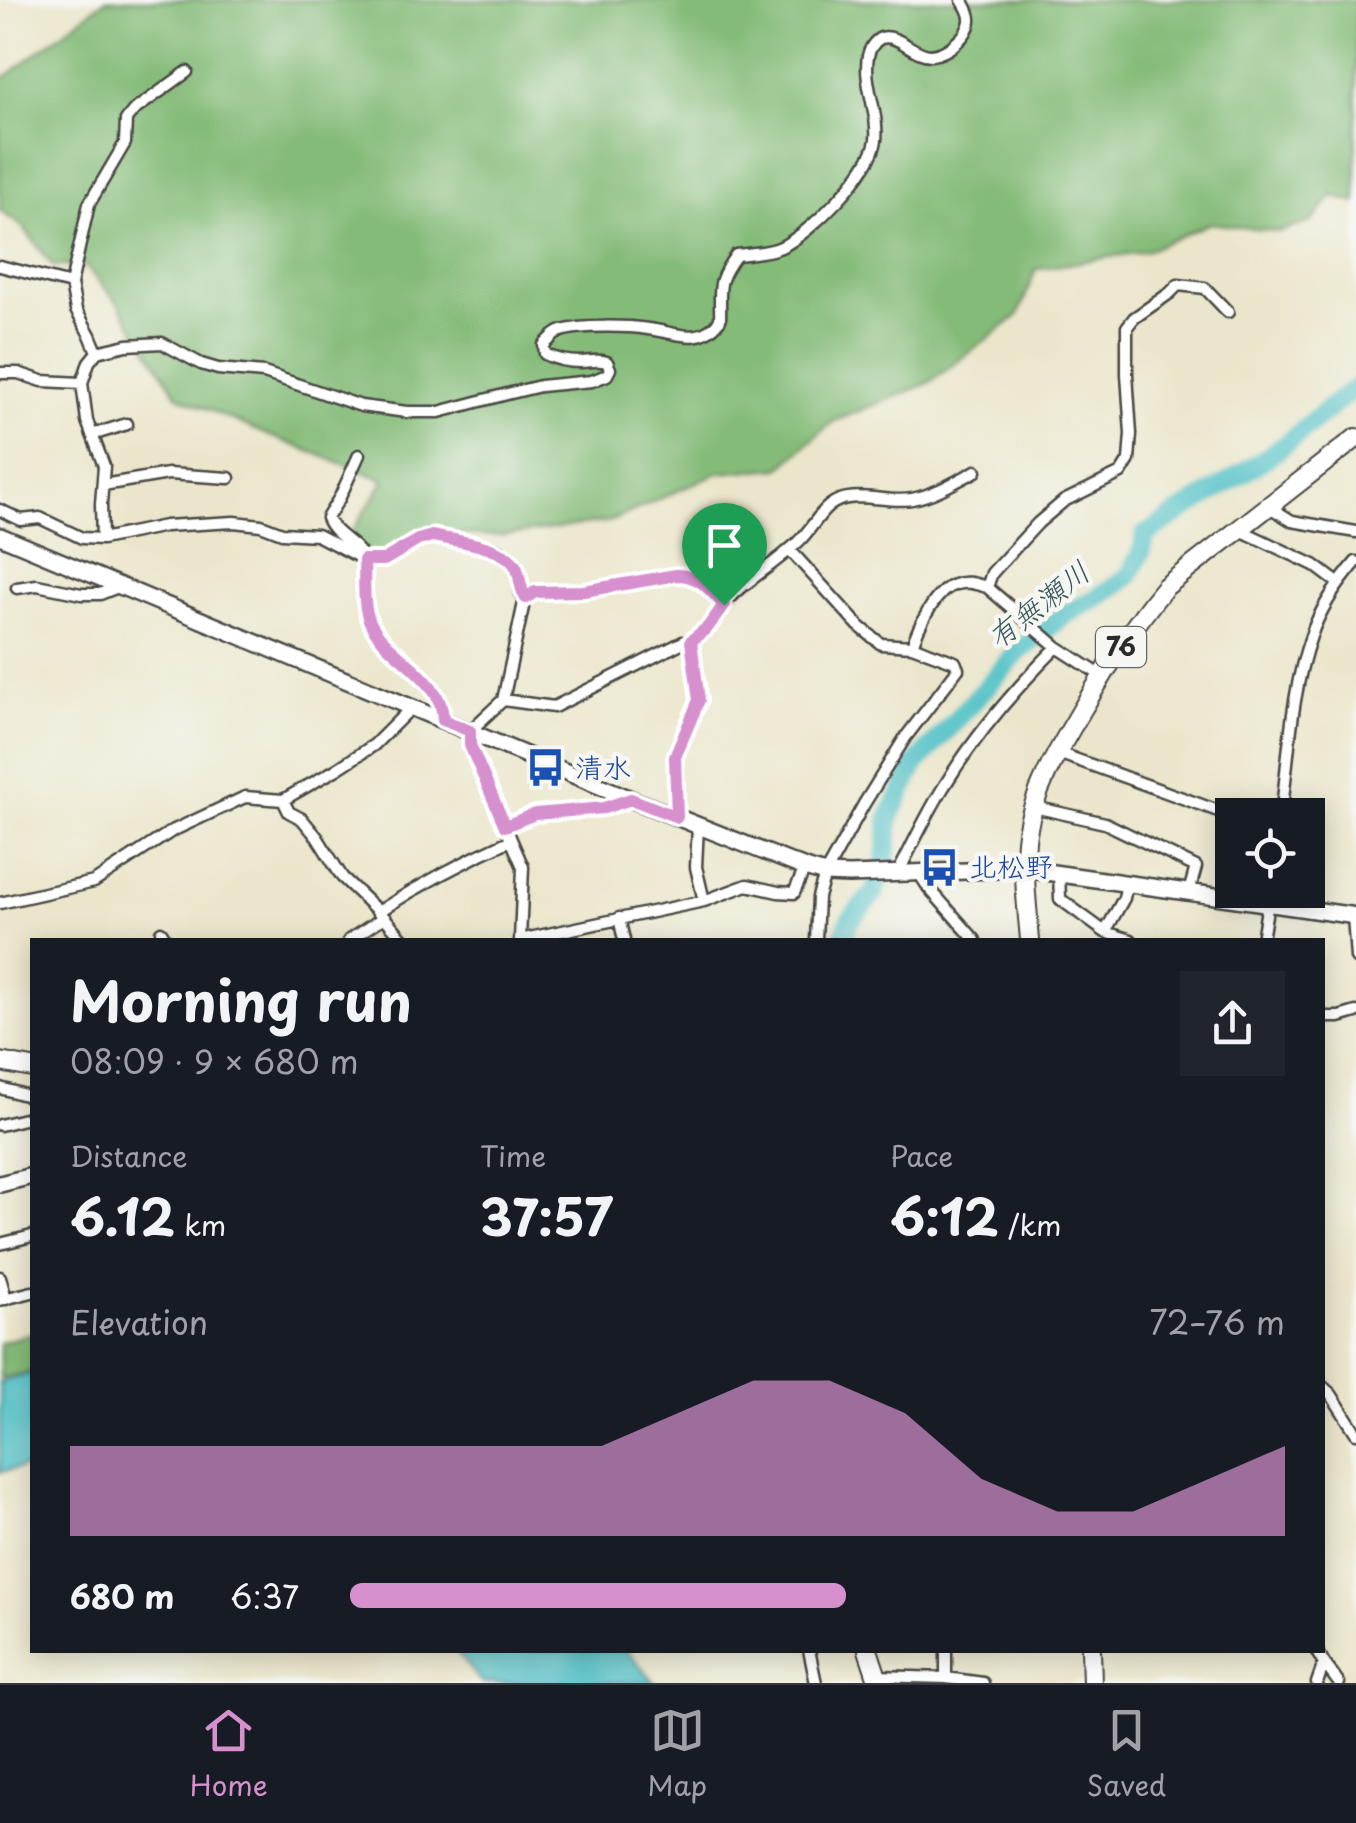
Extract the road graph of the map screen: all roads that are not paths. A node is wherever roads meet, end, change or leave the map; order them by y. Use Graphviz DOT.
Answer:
graph roads {
  1 [pos="962,0"];
  2 [pos="187,72"];
  3 [pos="0,266"];
  4 [pos="71,284"];
  5 [pos="1228,312"];
  6 [pos="97,352"];
  7 [pos="0,373"];
  8 [pos="82,383"];
  9 [pos="127,424"];
  10 [pos="92,435"];
  11 [pos="1356,438"];
  12 [pos="358,455"];
  13 [pos="976,471"];
  14 [pos="229,478"];
  15 [pos="103,484"];
  16 [pos="1268,506"];
  17 [pos="0,510"];
  18 [pos="1237,529"];
  19 [pos="1356,532"];
  20 [pos="0,536"];
  21 [pos="102,539"];
  22 [pos="790,550"];
  23 [pos="364,560"];
  24 [pos="1356,562"];
  25 [pos="1338,583"];
  26 [pos="121,586"];
  27 [pos="17,588"];
  28 [pos="987,588"];
  29 [pos="100,594"];
  30 [pos="526,598"];
  31 [pos="724,605"];
  32 [pos="106,606"];
  33 [pos="691,641"];
  34 [pos="912,646"];
  35 [pos="1057,647"];
  36 [pos="1102,676"];
  37 [pos="503,700"];
  38 [pos="412,707"];
  39 [pos="443,720"];
  40 [pos="470,731"];
  41 [pos="1058,752"];
  42 [pos="1282,798"];
  43 [pos="631,799"];
  44 [pos="282,800"];
  45 [pos="1034,806"];
  46 [pos="1215,810"];
  47 [pos="677,817"];
  48 [pos="698,825"];
  49 [pos="505,826"];
  50 [pos="511,840"];
  51 [pos="805,868"];
  52 [pos="1025,869"];
  53 [pos="1059,872"];
  54 [pos="896,873"];
  55 [pos="918,873"];
  56 [pos="825,874"];
  57 [pos="1127,883"];
  58 [pos="1189,892"];
  59 [pos="1215,894"];
  60 [pos="704,901"];
  61 [pos="0,903"];
  62 [pos="1267,908"];
  63 [pos="1319,908"];
  64 [pos="381,914"];
  65 [pos="1355,916"];
  66 [pos="620,918"];
  67 [pos="1105,932"];
  68 [pos="554,936"];
  69 [pos="352,938"];
  70 [pos="402,938"];
  71 [pos="520,938"];
  72 [pos="624,938"];
  73 [pos="816,938"];
  74 [pos="970,938"];
  75 [pos="1030,938"];
  76 [pos="1125,938"];
  77 [pos="1262,938"];
  78 [pos="1356,958"];
  79 [pos="1356,1012"];
  80 [pos="1325,1017"];
  81 [pos="0,1062"];
  82 [pos="30,1068"];
  83 [pos="0,1088"];
  84 [pos="30,1096"];
  85 [pos="30,1118"];
  86 [pos="0,1126"];
  87 [pos="30,1176"];
  88 [pos="0,1184"];
  89 [pos="30,1236"];
  90 [pos="0,1244"];
  91 [pos="0,1277"];
  92 [pos="30,1293"];
  93 [pos="3,1300"];
  94 [pos="1325,1389"];
  95 [pos="1356,1433"];
  96 [pos="809,1653"];
  97 [pos="869,1653"];
  98 [pos="946,1653"];
  99 [pos="1091,1653"];
  100 [pos="1319,1653"];
  101 [pos="1324,1663"];
  102 [pos="946,1678"];
  103 [pos="878,1679"];
  104 [pos="816,1683"];
  105 [pos="982,1683"];
  106 [pos="1092,1683"];
  107 [pos="1317,1683"];
  108 [pos="1339,1683"];
  1 -- 6 [label="street"];
  2 -- 4 [label="street"];
  3 -- 4 [label="street"];
  4 -- 6 [label="street"];
  5 -- 28 [label="street"];
  6 -- 8 [label="street"];
  7 -- 8 [label="street"];
  8 -- 10 [label="street"];
  9 -- 10 [label="street"];
  10 -- 15 [label="street"];
  11 -- 16 [label="main road, 76"];
  12 -- 23 [label="street"];
  13 -- 22 [label="street"];
  14 -- 15 [label="street"];
  15 -- 21 [label="street"];
  16 -- 18 [label="main road, 76"];
  16 -- 19 [label="street"];
  17 -- 21 [label="street"];
  18 -- 25 [label="street"];
  18 -- 36 [label="main road, 76"];
  20 -- 26 [label="street"];
  21 -- 23 [label="street"];
  22 -- 31 [label="street"];
  22 -- 34 [label="street"];
  23 -- 30 [label="street"];
  23 -- 39 [label="street"];
  24 -- 25 [label="street"];
  25 -- 42 [label="street"];
  26 -- 29 [label="street"];
  26 -- 38 [label="street"];
  27 -- 29 [label="street"];
  28 -- 34 [label="street"];
  28 -- 35 [label="street"];
  29 -- 32 [label="street"];
  30 -- 31 [label="street"];
  30 -- 37 [label="street"];
  31 -- 33 [label="street"];
  33 -- 37 [label="street"];
  33 -- 47 [label="street"];
  34 -- 56 [label="street"];
  35 -- 36 [label="street"];
  35 -- 54 [label="street"];
  36 -- 41 [label="main road, 76"];
  37 -- 40 [label="street"];
  38 -- 39 [label="street"];
  38 -- 44 [label="street"];
  39 -- 40 [label="street"];
  40 -- 43 [label="street"];
  40 -- 49 [label="street"];
  41 -- 45 [label="main road, 76"];
  41 -- 46 [label="street"];
  43 -- 47 [label="street"];
  43 -- 49 [label="street"];
  44 -- 61 [label="street"];
  44 -- 64 [label="street"];
  45 -- 52 [label="main road, 76"];
  45 -- 58 [label="street"];
  47 -- 48 [label="street"];
  48 -- 51 [label="street"];
  48 -- 60 [label="street"];
  49 -- 50 [label="street"];
  50 -- 64 [label="street"];
  50 -- 71 [label="street"];
  51 -- 56 [label="street"];
  51 -- 60 [label="street"];
  52 -- 53 [label="street"];
  52 -- 55 [label="street"];
  52 -- 75 [label="main road, 76"];
  53 -- 57 [label="street"];
  53 -- 67 [label="street"];
  54 -- 55 [label="street"];
  54 -- 56 [label="street"];
  55 -- 74 [label="street"];
  56 -- 73 [label="street"];
  57 -- 58 [label="street"];
  57 -- 67 [label="street"];
  58 -- 59 [label="street"];
  60 -- 66 [label="street"];
  62 -- 77 [label="street"];
  63 -- 65 [label="street"];
  64 -- 69 [label="street"];
  64 -- 70 [label="street"];
  65 -- 78 [label="street"];
  66 -- 68 [label="street"];
  66 -- 72 [label="street"];
  67 -- 76 [label="street"];
  79 -- 80 [label="street"];
  81 -- 82 [label="main road"];
  83 -- 84 [label="street"];
  85 -- 86 [label="street"];
  87 -- 88 [label="street"];
  89 -- 90 [label="street"];
  91 -- 93 [label="street"];
  92 -- 93 [label="street"];
  94 -- 95 [label="street"];
  96 -- 104 [label="street"];
  97 -- 103 [label="main road"];
  98 -- 102 [label="street"];
  99 -- 106 [label="main road"];
  100 -- 101 [label="street"];
  101 -- 107 [label="street"];
  101 -- 108 [label="street"];
  102 -- 103 [label="street"];
  102 -- 105 [label="street"];
}
